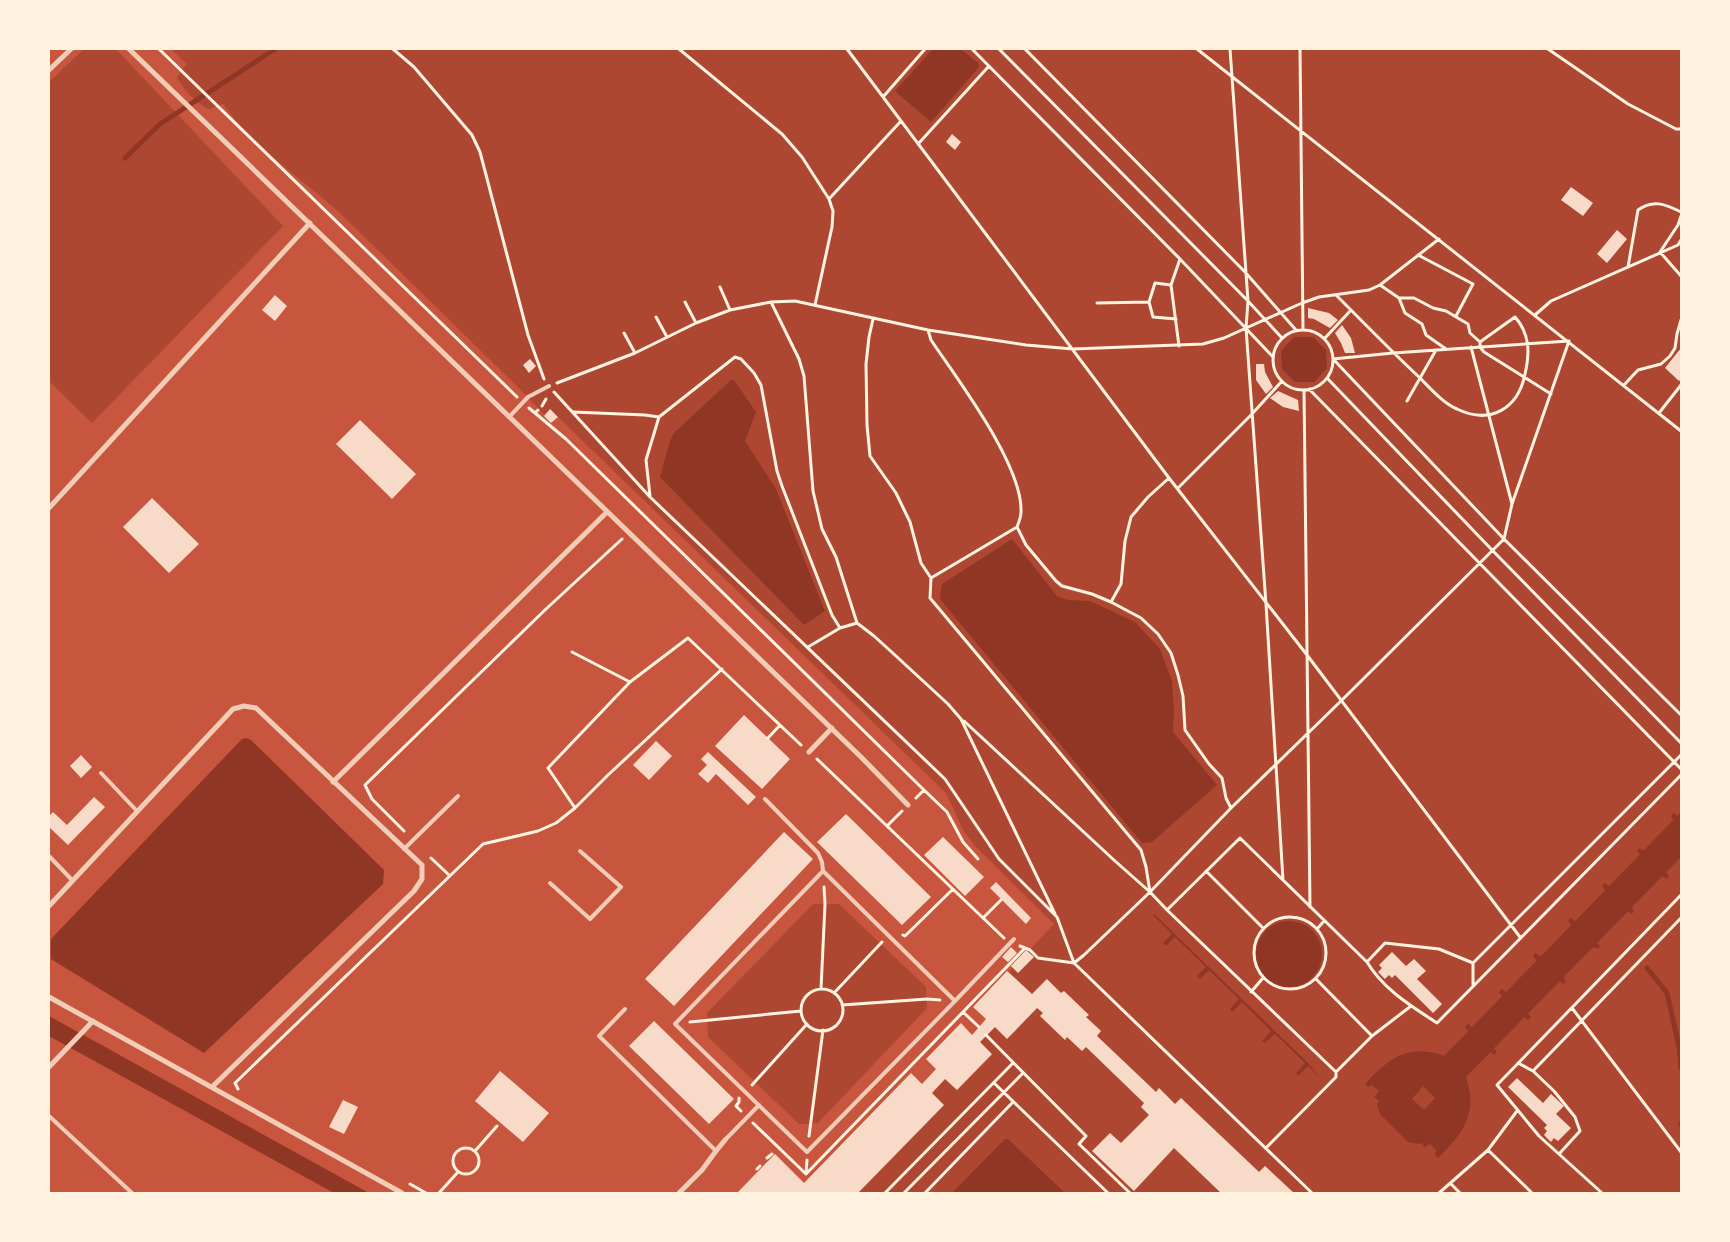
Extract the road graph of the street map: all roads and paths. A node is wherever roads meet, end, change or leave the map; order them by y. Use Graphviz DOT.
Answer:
graph roads {
  1 [pos="72,49"];
  2 [pos="129,49"];
  3 [pos="393,49"];
  4 [pos="680,49"];
  5 [pos="846,49"];
  6 [pos="925,49"];
  7 [pos="972,49"];
  8 [pos="999,49"];
  9 [pos="1025,49"];
  10 [pos="1197,49"];
  11 [pos="1230,49"];
  12 [pos="1300,49"];
  13 [pos="1548,49"];
  14 [pos="989,66"];
  15 [pos="49,70"];
  16 [pos="1232,76"];
  17 [pos="883,96"];
  18 [pos="901,120"];
  19 [pos="1302,131"];
  20 [pos="1681,131"];
  21 [pos="919,143"];
  22 [pos="829,199"];
  23 [pos="1681,214"];
  24 [pos="310,223"];
  25 [pos="1439,239"];
  26 [pos="1681,240"];
  27 [pos="1680,244"];
  28 [pos="1660,252"];
  29 [pos="1418,255"];
  30 [pos="1180,259"];
  31 [pos="1628,267"];
  32 [pos="1245,272"];
  33 [pos="1681,276"];
  34 [pos="1171,285"];
  35 [pos="1380,285"];
  36 [pos="720,287"];
  37 [pos="1335,295"];
  38 [pos="1399,298"];
  39 [pos="1248,301"];
  40 [pos="685,302"];
  41 [pos="771,302"];
  42 [pos="1149,302"];
  43 [pos="1097,303"];
  44 [pos="1302,303"];
  45 [pos="815,305"];
  46 [pos="730,310"];
  47 [pos="1351,310"];
  48 [pos="1280,313"];
  49 [pos="1535,314"];
  50 [pos="1456,316"];
  51 [pos="656,317"];
  52 [pos="873,319"];
  53 [pos="1176,319"];
  54 [pos="1265,320"];
  55 [pos="1681,320"];
  56 [pos="696,323"];
  57 [pos="1246,328"];
  58 [pos="1302,329"];
  59 [pos="928,330"];
  60 [pos="1296,330"];
  61 [pos="624,333"];
  62 [pos="667,337"];
  63 [pos="1282,338"];
  64 [pos="1324,338"];
  65 [pos="1569,341"];
  66 [pos="1480,342"];
  67 [pos="1528,343"];
  68 [pos="1179,346"];
  69 [pos="1471,347"];
  70 [pos="1480,347"];
  71 [pos="1073,349"];
  72 [pos="1446,349"];
  73 [pos="1436,350"];
  74 [pos="634,352"];
  75 [pos="1393,353"];
  76 [pos="1273,357"];
  77 [pos="1333,359"];
  78 [pos="1327,378"];
  79 [pos="1420,378"];
  80 [pos="1524,378"];
  81 [pos="1282,381"];
  82 [pos="1624,385"];
  83 [pos="550,386"];
  84 [pos="1681,386"];
  85 [pos="1309,389"];
  86 [pos="1304,390"];
  87 [pos="1551,394"];
  88 [pos="1407,401"];
  89 [pos="538,410"];
  90 [pos="572,412"];
  91 [pos="535,413"];
  92 [pos="1659,413"];
  93 [pos="1252,414"];
  94 [pos="1490,415"];
  95 [pos="509,417"];
  96 [pos="659,417"];
  97 [pos="1681,431"];
  98 [pos="1169,478"];
  99 [pos="1178,488"];
  100 [pos="650,496"];
  101 [pos="1512,504"];
  102 [pos="49,508"];
  103 [pos="607,512"];
  104 [pos="1017,527"];
  105 [pos="628,532"];
  106 [pos="1504,539"];
  107 [pos="1493,551"];
  108 [pos="1479,564"];
  109 [pos="931,578"];
  110 [pos="1112,602"];
  111 [pos="1266,604"];
  112 [pos="857,624"];
  113 [pos="840,628"];
  114 [pos="808,647"];
  115 [pos="572,652"];
  116 [pos="1307,655"];
  117 [pos="722,669"];
  118 [pos="630,682"];
  119 [pos="1341,702"];
  120 [pos="1681,715"];
  121 [pos="961,719"];
  122 [pos="780,725"];
  123 [pos="832,728"];
  124 [pos="1308,732"];
  125 [pos="768,738"];
  126 [pos="1681,743"];
  127 [pos="809,752"];
  128 [pos="1681,755"];
  129 [pos="1674,762"];
  130 [pos="1275,766"];
  131 [pos="1681,769"];
  132 [pos="101,773"];
  133 [pos="1681,775"];
  134 [pos="333,782"];
  135 [pos="365,785"];
  136 [pos="924,790"];
  137 [pos="458,796"];
  138 [pos="766,799"];
  139 [pos="908,805"];
  140 [pos="575,808"];
  141 [pos="1231,808"];
  142 [pos="136,810"];
  143 [pos="404,849"];
  144 [pos="580,851"];
  145 [pos="49,856"];
  146 [pos="978,859"];
  147 [pos="823,871"];
  148 [pos="1206,871"];
  149 [pos="72,880"];
  150 [pos="1283,880"];
  151 [pos="550,883"];
  152 [pos="953,889"];
  153 [pos="1150,892"];
  154 [pos="1681,895"];
  155 [pos="1001,900"];
  156 [pos="825,904"];
  157 [pos="49,906"];
  158 [pos="1310,907"];
  159 [pos="1167,910"];
  160 [pos="1057,917"];
  161 [pos="983,918"];
  162 [pos="1681,918"];
  163 [pos="1324,921"];
  164 [pos="1512,925"];
  165 [pos="1263,928"];
  166 [pos="1317,928"];
  167 [pos="888,936"];
  168 [pos="1520,937"];
  169 [pos="1014,939"];
  170 [pos="1011,944"];
  171 [pos="1367,962"];
  172 [pos="1473,963"];
  173 [pos="1074,964"];
  174 [pos="1263,978"];
  175 [pos="1316,979"];
  176 [pos="1473,986"];
  177 [pos="821,989"];
  178 [pos="1251,992"];
  179 [pos="834,993"];
  180 [pos="49,997"];
  181 [pos="927,999"];
  182 [pos="955,1001"];
  183 [pos="842,1005"];
  184 [pos="1411,1005"];
  185 [pos="1572,1008"];
  186 [pos="625,1010"];
  187 [pos="802,1011"];
  188 [pos="93,1021"];
  189 [pos="706,1021"];
  190 [pos="1582,1021"];
  191 [pos="807,1024"];
  192 [pos="979,1027"];
  193 [pos="823,1030"];
  194 [pos="986,1035"];
  195 [pos="1372,1036"];
  196 [pos="1014,1063"];
  197 [pos="1518,1063"];
  198 [pos="49,1064"];
  199 [pos="1533,1071"];
  200 [pos="1336,1072"];
  201 [pos="1023,1073"];
  202 [pos="755,1082"];
  203 [pos="994,1083"];
  204 [pos="212,1087"];
  205 [pos="1004,1092"];
  206 [pos="246,1093"];
  207 [pos="1013,1102"];
  208 [pos="736,1106"];
  209 [pos="759,1106"];
  210 [pos="1517,1111"];
  211 [pos="49,1116"];
  212 [pos="747,1117"];
  213 [pos="811,1123"];
  214 [pos="498,1126"];
  215 [pos="725,1140"];
  216 [pos="778,1147"];
  217 [pos="1266,1148"];
  218 [pos="716,1150"];
  219 [pos="1488,1150"];
  220 [pos="475,1151"];
  221 [pos="1681,1152"];
  222 [pos="772,1154"];
  223 [pos="1559,1154"];
  224 [pos="768,1158"];
  225 [pos="760,1166"];
  226 [pos="756,1170"];
  227 [pos="458,1172"];
  228 [pos="409,1184"];
  229 [pos="1451,1184"];
  230 [pos="132,1193"];
  231 [pos="402,1193"];
  232 [pos="426,1193"];
  233 [pos="440,1193"];
  234 [pos="679,1193"];
  235 [pos="885,1193"];
  236 [pos="904,1193"];
  237 [pos="925,1193"];
  238 [pos="1108,1193"];
  239 [pos="1130,1193"];
  240 [pos="1312,1193"];
  241 [pos="1439,1193"];
  242 [pos="1460,1193"];
  243 [pos="1532,1193"];
  244 [pos="1602,1193"];
  1 -- 15 [label="street"];
  2 -- 24 [label="street"];
  3 -- 83 [label="path"];
  4 -- 22 [label="path"];
  5 -- 17 [label="path"];
  6 -- 17 [label="path"];
  7 -- 14 [label="path"];
  8 -- 39 [label="path"];
  9 -- 32 [label="path"];
  10 -- 16 [label="path"];
  11 -- 16 [label="path"];
  12 -- 19 [label="path"];
  13 -- 20 [label="path"];
  14 -- 21 [label="path"];
  14 -- 30 [label="path"];
  16 -- 19 [label="path"];
  16 -- 32 [label="path"];
  17 -- 18 [label="path"];
  18 -- 21 [label="path"];
  18 -- 22 [label="path"];
  19 -- 25 [label="path"];
  19 -- 44 [label="path"];
  21 -- 71 [label="path"];
  22 -- 45 [label="path"];
  23 -- 28 [label="path"];
  23 -- 31 [label="path"];
  24 -- 95 [label="street"];
  24 -- 102 [label="street"];
  25 -- 29 [label="path"];
  25 -- 49 [label="path"];
  26 -- 27 [label="path"];
  27 -- 28 [label="path"];
  28 -- 31 [label="path"];
  28 -- 33 [label="path"];
  29 -- 35 [label="path"];
  29 -- 50 [label="path"];
  30 -- 34 [label="path"];
  30 -- 57 [label="path"];
  31 -- 49 [label="path"];
  32 -- 39 [label="path"];
  32 -- 48 [label="path"];
  34 -- 42 [label="path"];
  34 -- 53 [label="path"];
  35 -- 37 [label="path"];
  35 -- 38 [label="path"];
  36 -- 46 [label="path"];
  37 -- 44 [label="path"];
  37 -- 47 [label="path"];
  38 -- 50 [label="path"];
  38 -- 72 [label="path"];
  39 -- 54 [label="path"];
  39 -- 57 [label="path"];
  40 -- 56 [label="path"];
  41 -- 45 [label="path"];
  41 -- 46 [label="path"];
  41 -- 112 [label="path"];
  42 -- 43 [label="path"];
  42 -- 53 [label="path"];
  44 -- 48 [label="path"];
  44 -- 58 [label="path"];
  45 -- 52 [label="path"];
  46 -- 56 [label="path"];
  47 -- 64 [label="path"];
  47 -- 75 [label="path"];
  48 -- 54 [label="path"];
  48 -- 60 [label="path"];
  49 -- 65 [label="path"];
  50 -- 66 [label="path"];
  51 -- 62 [label="path"];
  52 -- 59 [label="path"];
  52 -- 109 [label="path"];
  53 -- 68 [label="path"];
  54 -- 57 [label="path"];
  54 -- 63 [label="path"];
  55 -- 82 [label="path"];
  56 -- 62 [label="path"];
  57 -- 68 [label="path"];
  57 -- 76 [label="path"];
  57 -- 93 [label="path"];
  58 -- 60 [label="path"];
  58 -- 64 [label="path"];
  59 -- 71 [label="path"];
  59 -- 104 [label="path"];
  60 -- 63 [label="path"];
  61 -- 74 [label="path"];
  62 -- 74 [label="path"];
  63 -- 76 [label="path"];
  64 -- 77 [label="path"];
  65 -- 67 [label="path"];
  65 -- 82 [label="path"];
  65 -- 87 [label="path"];
  66 -- 67 [label="path"];
  66 -- 70 [label="path"];
  67 -- 70 [label="path"];
  67 -- 80 [label="path"];
  68 -- 71 [label="path"];
  69 -- 70 [label="path"];
  69 -- 72 [label="path"];
  69 -- 94 [label="path"];
  70 -- 80 [label="path"];
  71 -- 98 [label="path"];
  72 -- 73 [label="path"];
  73 -- 75 [label="path"];
  73 -- 79 [label="path"];
  74 -- 83 [label="path"];
  75 -- 77 [label="path"];
  75 -- 79 [label="path"];
  76 -- 81 [label="path"];
  77 -- 78 [label="path"];
  77 -- 106 [label="path"];
  78 -- 85 [label="path"];
  78 -- 107 [label="path"];
  79 -- 88 [label="path"];
  79 -- 94 [label="path"];
  80 -- 87 [label="path"];
  80 -- 94 [label="path"];
  81 -- 86 [label="path"];
  81 -- 93 [label="path"];
  82 -- 92 [label="path"];
  83 -- 90 [label="path"];
  83 -- 95 [label="lane"];
  84 -- 92 [label="path"];
  85 -- 86 [label="path"];
  85 -- 108 [label="path"];
  86 -- 116 [label="path"];
  87 -- 101 [label="path"];
  89 -- 91 [label="path"];
  90 -- 96 [label="path"];
  90 -- 100 [label="path"];
  92 -- 97 [label="path"];
  93 -- 99 [label="path"];
  93 -- 111 [label="path"];
  94 -- 101 [label="path"];
  95 -- 103 [label="street"];
  96 -- 100 [label="path"];
  96 -- 113 [label="path"];
  98 -- 99 [label="path"];
  98 -- 110 [label="path"];
  99 -- 111 [label="path"];
  100 -- 114 [label="path"];
  101 -- 106 [label="path"];
  103 -- 105 [label="street"];
  103 -- 134 [label="street"];
  104 -- 109 [label="path"];
  104 -- 110 [label="path"];
  105 -- 123 [label="street"];
  105 -- 135 [label="path"];
  106 -- 107 [label="path"];
  106 -- 120 [label="path"];
  107 -- 108 [label="path"];
  107 -- 126 [label="path"];
  108 -- 119 [label="path"];
  108 -- 129 [label="path"];
  109 -- 153 [label="path"];
  110 -- 141 [label="path"];
  111 -- 116 [label="path"];
  111 -- 130 [label="path"];
  112 -- 113 [label="path"];
  112 -- 121 [label="path"];
  113 -- 114 [label="path"];
  114 -- 160 [label="path"];
  115 -- 118 [label="path"];
  116 -- 119 [label="path"];
  116 -- 124 [label="path"];
  117 -- 118 [label="path"];
  117 -- 122 [label="path"];
  117 -- 140 [label="path"];
  118 -- 140 [label="path"];
  119 -- 124 [label="path"];
  119 -- 164 [label="path"];
  121 -- 153 [label="path"];
  121 -- 160 [label="path"];
  122 -- 125 [label="path"];
  122 -- 127 [label="path"];
  123 -- 127 [label="street"];
  123 -- 139 [label="street"];
  124 -- 130 [label="path"];
  124 -- 158 [label="path"];
  127 -- 152 [label="path"];
  128 -- 129 [label="path"];
  129 -- 131 [label="path"];
  129 -- 164 [label="path"];
  130 -- 141 [label="path"];
  130 -- 150 [label="path"];
  132 -- 142 [label="lane"];
  133 -- 168 [label="path"];
  134 -- 142 [label="street"];
  134 -- 143 [label="street"];
  136 -- 146 [label="path"];
  137 -- 143 [label="lane"];
  138 -- 147 [label="lane"];
  140 -- 206 [label="path"];
  141 -- 153 [label="path"];
  142 -- 149 [label="street"];
  143 -- 204 [label="street"];
  144 -- 151 [label="lane"];
  145 -- 149 [label="lane"];
  147 -- 167 [label="lane"];
  147 -- 209 [label="lane"];
  148 -- 150 [label="path"];
  148 -- 159 [label="path"];
  148 -- 165 [label="path"];
  149 -- 157 [label="street"];
  150 -- 158 [label="path"];
  152 -- 161 [label="path"];
  152 -- 167 [label="path"];
  153 -- 159 [label="path"];
  153 -- 173 [label="path"];
  154 -- 185 [label="path"];
  155 -- 161 [label="path"];
  156 -- 177 [label="path"];
  158 -- 163 [label="path"];
  159 -- 178 [label="path"];
  160 -- 173 [label="path"];
  161 -- 170 [label="path"];
  162 -- 190 [label="path"];
  163 -- 166 [label="path"];
  163 -- 171 [label="path"];
  164 -- 168 [label="path"];
  164 -- 172 [label="path"];
  165 -- 166 [label="path"];
  165 -- 174 [label="path"];
  166 -- 175 [label="path"];
  167 -- 179 [label="path"];
  167 -- 182 [label="lane"];
  168 -- 176 [label="path"];
  169 -- 170 [label="lane"];
  170 -- 173 [label="path"];
  170 -- 182 [label="lane"];
  171 -- 172 [label="path"];
  171 -- 184 [label="path"];
  172 -- 176 [label="path"];
  173 -- 217 [label="path"];
  174 -- 175 [label="path"];
  174 -- 178 [label="path"];
  175 -- 195 [label="path"];
  176 -- 184 [label="path"];
  177 -- 179 [label="path"];
  177 -- 187 [label="path"];
  178 -- 200 [label="path"];
  179 -- 183 [label="path"];
  180 -- 188 [label="street"];
  181 -- 183 [label="path"];
  182 -- 192 [label="path"];
  182 -- 209 [label="lane"];
  183 -- 193 [label="path"];
  184 -- 195 [label="path"];
  185 -- 190 [label="path"];
  185 -- 197 [label="path"];
  186 -- 218 [label="lane"];
  187 -- 189 [label="path"];
  187 -- 191 [label="path"];
  188 -- 198 [label="street"];
  188 -- 204 [label="street"];
  190 -- 199 [label="path"];
  190 -- 221 [label="path"];
  191 -- 193 [label="path"];
  191 -- 202 [label="path"];
  193 -- 213 [label="path"];
  194 -- 196 [label="path"];
  195 -- 200 [label="path"];
  196 -- 201 [label="path"];
  196 -- 203 [label="path"];
  197 -- 199 [label="path"];
  197 -- 210 [label="path"];
  199 -- 223 [label="path"];
  200 -- 217 [label="path"];
  201 -- 205 [label="path"];
  201 -- 239 [label="path"];
  203 -- 205 [label="path"];
  203 -- 235 [label="path"];
  204 -- 231 [label="street"];
  205 -- 207 [label="path"];
  205 -- 236 [label="path"];
  207 -- 237 [label="path"];
  207 -- 238 [label="path"];
  208 -- 212 [label="path"];
  209 -- 212 [label="lane"];
  210 -- 219 [label="path"];
  210 -- 223 [label="path"];
  211 -- 230 [label="lane"];
  212 -- 215 [label="lane"];
  212 -- 216 [label="path"];
  214 -- 220 [label="path"];
  215 -- 218 [label="street"];
  217 -- 240 [label="path"];
  218 -- 234 [label="street"];
  219 -- 229 [label="path"];
  219 -- 243 [label="path"];
  220 -- 227 [label="path"];
  220 -- 227 [label="path"];
  222 -- 224 [label="path"];
  223 -- 244 [label="path"];
  225 -- 226 [label="path"];
  227 -- 233 [label="path"];
  228 -- 232 [label="path"];
  229 -- 241 [label="path"];
  229 -- 242 [label="path"];
}
